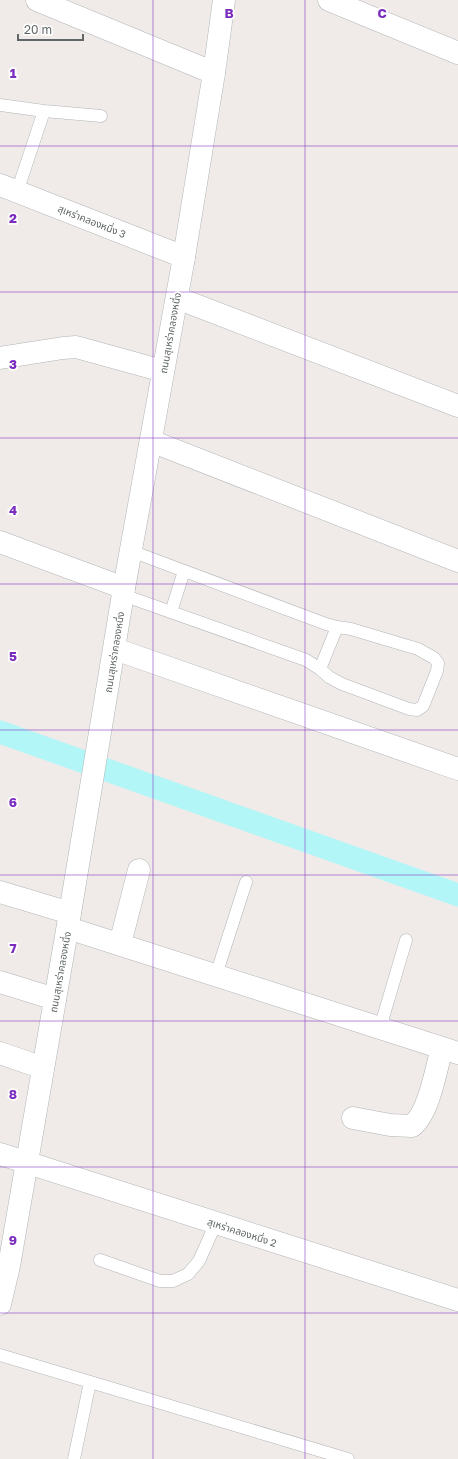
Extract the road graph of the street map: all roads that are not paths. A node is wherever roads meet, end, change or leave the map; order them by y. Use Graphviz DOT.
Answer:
graph roads {
  1 [pos="37,0"];
  2 [pos="224,0"];
  3 [pos="329,0"];
  4 [pos="458,53"];
  5 [pos="214,73"];
  6 [pos="0,105"];
  7 [pos="44,111"];
  8 [pos="101,116"];
  9 [pos="9,188"];
  10 [pos="184,257"];
  11 [pos="177,298"];
  12 [pos="0,358"];
  13 [pos="163,371"];
  14 [pos="458,406"];
  15 [pos="151,441"];
  16 [pos="1,546"];
  17 [pos="131,551"];
  18 [pos="458,562"];
  19 [pos="184,571"];
  20 [pos="124,592"];
  21 [pos="171,612"];
  22 [pos="337,627"];
  23 [pos="115,648"];
  24 [pos="320,669"];
  25 [pos="458,769"];
  26 [pos="139,870"];
  27 [pos="246,882"];
  28 [pos="0,892"];
  29 [pos="69,920"];
  30 [pos="406,940"];
  31 [pos="120,944"];
  32 [pos="216,975"];
  33 [pos="0,982"];
  34 [pos="55,999"];
  35 [pos="380,1028"];
  36 [pos="450,1051"];
  37 [pos="0,1054"];
  38 [pos="43,1068"];
  39 [pos="353,1118"];
  40 [pos="0,1154"];
  41 [pos="27,1163"];
  42 [pos="216,1223"];
  43 [pos="100,1260"];
  44 [pos="4,1264"];
  45 [pos="458,1300"];
  46 [pos="0,1304"];
  47 [pos="0,1355"];
  48 [pos="90,1382"];
  49 [pos="74,1459"];
  50 [pos="348,1459"];
  1 -- 5 [label="street"];
  2 -- 5 [label="street, ถนนสุเหร่าคลองหนึ่ง"];
  3 -- 4 [label="street"];
  5 -- 10 [label="street, ถนนสุเหร่าคลองหนึ่ง"];
  6 -- 7 [label="lane"];
  7 -- 8 [label="lane"];
  7 -- 9 [label="lane"];
  9 -- 10 [label="street, สุเหร่าคลองหนึ่ง 3"];
  10 -- 11 [label="street, ถนนสุเหร่าคลองหนึ่ง"];
  11 -- 13 [label="street, ถนนสุเหร่าคลองหนึ่ง"];
  11 -- 14 [label="street"];
  12 -- 13 [label="street"];
  13 -- 15 [label="street, ถนนสุเหร่าคลองหนึ่ง"];
  15 -- 17 [label="street, ถนนสุเหร่าคลองหนึ่ง"];
  15 -- 18 [label="street"];
  16 -- 20 [label="street"];
  17 -- 19 [label="lane"];
  17 -- 20 [label="street, ถนนสุเหร่าคลองหนึ่ง"];
  19 -- 21 [label="lane"];
  19 -- 22 [label="lane"];
  20 -- 21 [label="lane"];
  20 -- 23 [label="street, ถนนสุเหร่าคลองหนึ่ง"];
  21 -- 24 [label="lane"];
  22 -- 24 [label="lane"];
  22 -- 24 [label="lane"];
  23 -- 25 [label="street"];
  23 -- 29 [label="street, ถนนสุเหร่าคลองหนึ่ง"];
  26 -- 31 [label="street"];
  27 -- 32 [label="lane"];
  28 -- 29 [label="street"];
  29 -- 31 [label="street"];
  29 -- 34 [label="street, ถนนสุเหร่าคลองหนึ่ง"];
  30 -- 35 [label="lane"];
  31 -- 32 [label="street"];
  32 -- 35 [label="street"];
  33 -- 34 [label="street"];
  34 -- 38 [label="street, ถนนสุเหร่าคลองหนึ่ง"];
  35 -- 36 [label="street"];
  36 -- 39 [label="street"];
  37 -- 38 [label="street"];
  38 -- 41 [label="street, ถนนสุเหร่าคลองหนึ่ง"];
  40 -- 41 [label="street, สุเหร่าคลองหนึ่ง 2"];
  41 -- 42 [label="street, สุเหร่าคลองหนึ่ง 2"];
  41 -- 44 [label="street, ถนนสุเหร่าคลองหนึ่ง"];
  42 -- 43 [label="lane"];
  42 -- 45 [label="street, สุเหร่าคลองหนึ่ง 2"];
  44 -- 46 [label="street, ถนนสุเหร่าคลองหนึ่ง"];
  47 -- 48 [label="lane"];
  48 -- 49 [label="lane"];
  48 -- 50 [label="lane"];
}
